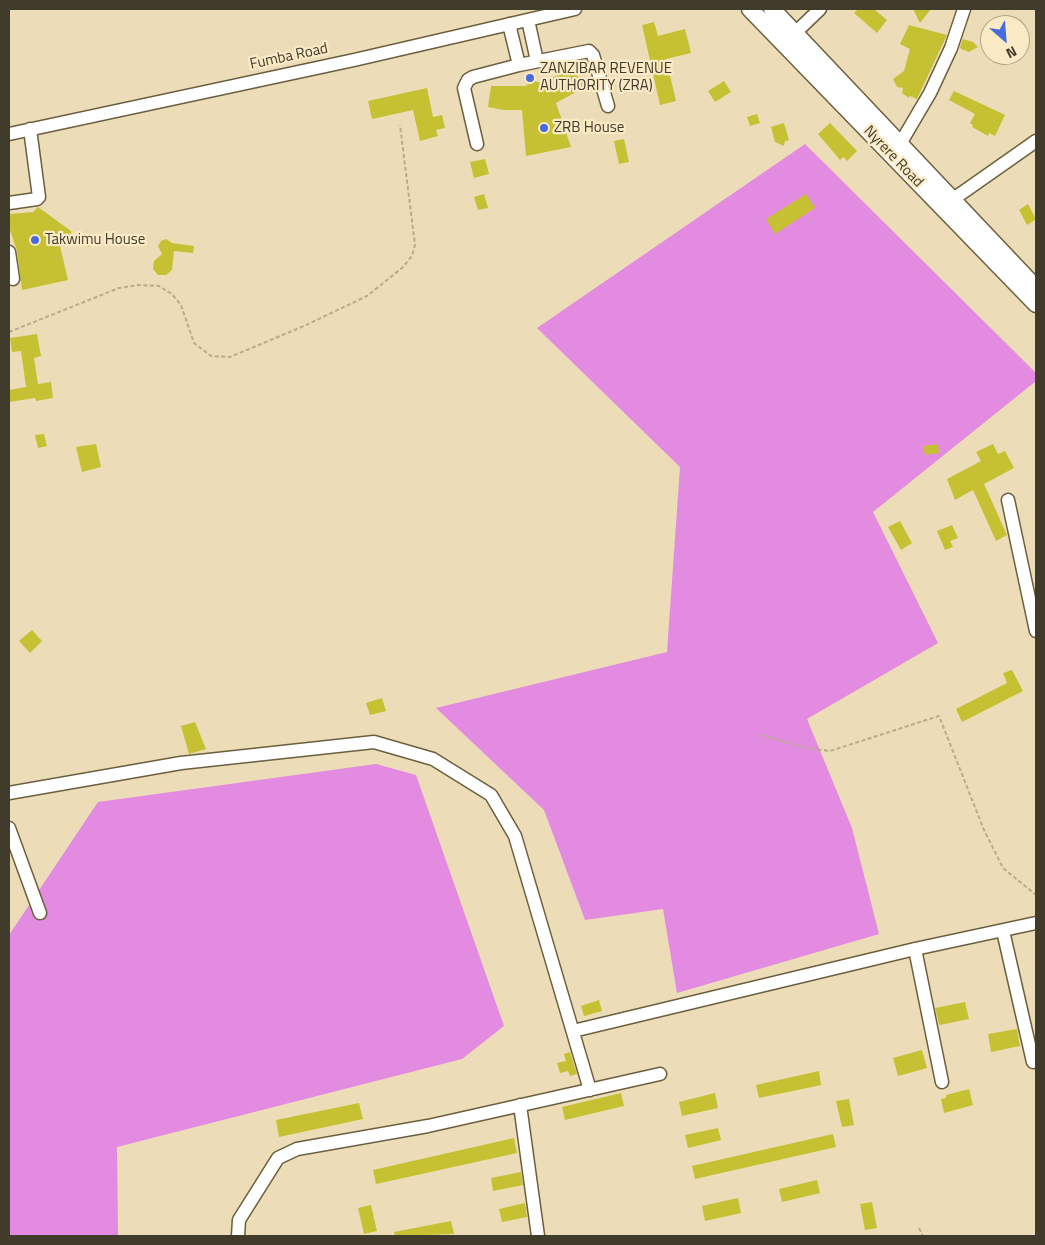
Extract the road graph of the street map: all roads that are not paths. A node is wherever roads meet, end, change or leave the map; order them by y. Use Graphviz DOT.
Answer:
graph roads {
  1 [pos="575,9"];
  2 [pos="750,9"];
  3 [pos="772,9"];
  4 [pos="820,9"];
  5 [pos="964,9"];
  6 [pos="528,20"];
  7 [pos="509,24"];
  8 [pos="795,33"];
  9 [pos="537,61"];
  10 [pos="519,65"];
  11 [pos="608,106"];
  12 [pos="30,129"];
  13 [pos="9,134"];
  14 [pos="1036,142"];
  15 [pos="477,144"];
  16 [pos="896,149"];
  17 [pos="952,200"];
  18 [pos="9,204"];
  19 [pos="9,252"];
  20 [pos="13,279"];
  21 [pos="1036,288"];
  22 [pos="1036,304"];
  23 [pos="1008,500"];
  24 [pos="1036,631"];
  25 [pos="9,793"];
  26 [pos="9,828"];
  27 [pos="40,913"];
  28 [pos="1036,923"];
  29 [pos="1003,931"];
  30 [pos="915,949"];
  31 [pos="573,1032"];
  32 [pos="1033,1062"];
  33 [pos="660,1074"];
  34 [pos="942,1082"];
  35 [pos="590,1090"];
  36 [pos="520,1105"];
  37 [pos="238,1236"];
  38 [pos="538,1236"];
  1 -- 6 [label="street, Fumba Road"];
  2 -- 16 [label="main road, Nyrere Road"];
  3 -- 8 [label="main road, Nyrere Road"];
  4 -- 8 [label="street"];
  5 -- 16 [label="street"];
  6 -- 7 [label="street, Fumba Road"];
  6 -- 9 [label="street"];
  7 -- 10 [label="street"];
  7 -- 12 [label="street, Fumba Road"];
  8 -- 16 [label="main road, Nyrere Road"];
  9 -- 10 [label="street"];
  9 -- 11 [label="street"];
  10 -- 15 [label="street"];
  12 -- 13 [label="street, Fumba Road"];
  12 -- 18 [label="street"];
  14 -- 17 [label="street"];
  16 -- 17 [label="main road, Nyrere Road"];
  16 -- 22 [label="main road, Nyrere Road"];
  17 -- 21 [label="main road, Nyrere Road"];
  19 -- 20 [label="street"];
  23 -- 24 [label="street"];
  25 -- 31 [label="street"];
  26 -- 27 [label="street"];
  28 -- 29 [label="street"];
  29 -- 30 [label="street"];
  29 -- 32 [label="street"];
  30 -- 31 [label="street"];
  30 -- 34 [label="street"];
  31 -- 35 [label="street"];
  33 -- 35 [label="street"];
  35 -- 36 [label="street"];
  36 -- 37 [label="street"];
  36 -- 38 [label="street"];
}
